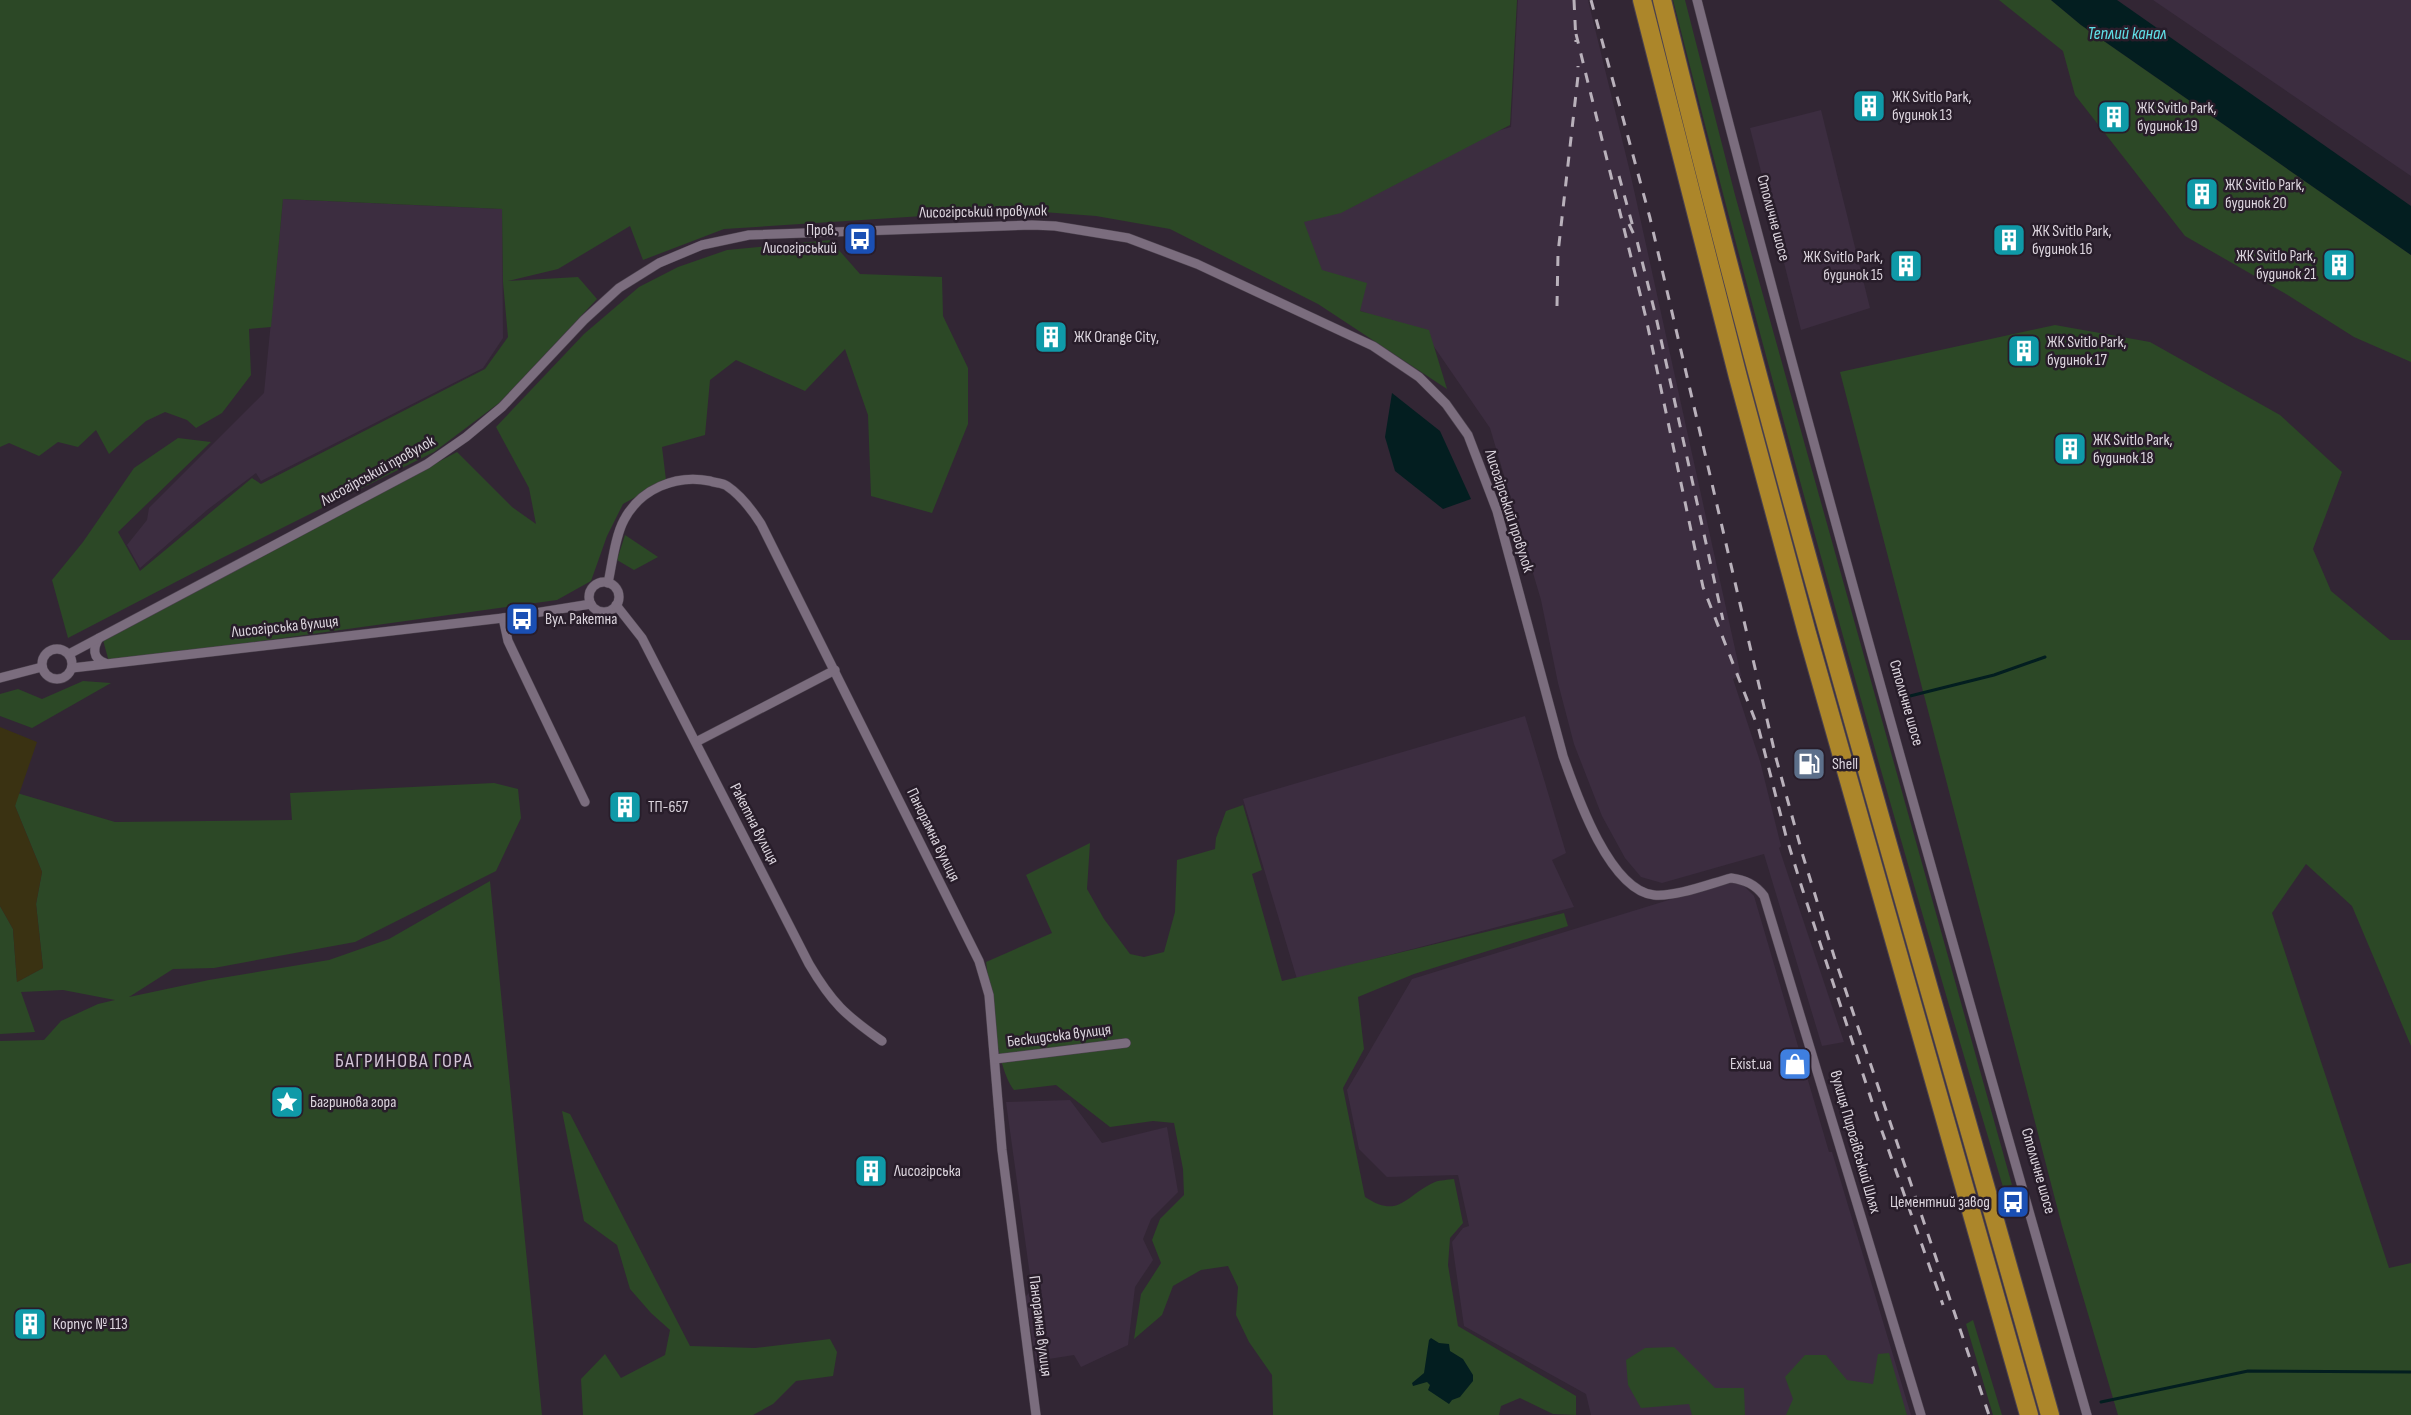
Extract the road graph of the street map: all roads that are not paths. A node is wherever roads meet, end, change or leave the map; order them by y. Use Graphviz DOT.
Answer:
graph roads {
  1 [pos="1641,0"];
  2 [pos="1662,0"];
  3 [pos="1697,0"];
  4 [pos="608,583"];
  5 [pos="591,604"];
  6 [pos="616,605"];
  7 [pos="503,618"];
  8 [pos="99,638"];
  9 [pos="69,654"];
  10 [pos="105,663"];
  11 [pos="42,667"];
  12 [pos="72,668"];
  13 [pos="835,670"];
  14 [pos="0,678"];
  15 [pos="696,741"];
  16 [pos="585,802"];
  17 [pos="1750,882"];
  18 [pos="882,1041"];
  19 [pos="1126,1043"];
  20 [pos="995,1059"];
  21 [pos="1036,1415"];
  22 [pos="1921,1415"];
  23 [pos="2029,1415"];
  24 [pos="2050,1415"];
  25 [pos="2087,1415"];
  1 -- 23 [label="highway"];
  2 -- 24 [label="highway"];
  3 -- 25 [label="street, Столичне шосе"];
  4 -- 5 [label="street"];
  4 -- 6 [label="street"];
  4 -- 13 [label="street, Панорамна вулиця"];
  5 -- 6 [label="street"];
  5 -- 7 [label="street, Лисогірська вулиця"];
  6 -- 15 [label="street, Ракетна вулиця"];
  7 -- 10 [label="street, Лисогірська вулиця"];
  7 -- 16 [label="street"];
  8 -- 9 [label="street, Лисогірський провулок"];
  8 -- 10 [label="street"];
  8 -- 17 [label="street, Лисогірський провулок"];
  9 -- 11 [label="street"];
  9 -- 12 [label="street"];
  10 -- 12 [label="street, Лисогірська вулиця"];
  11 -- 12 [label="street"];
  11 -- 14 [label="street"];
  13 -- 15 [label="street"];
  13 -- 20 [label="street, Панорамна вулиця"];
  15 -- 18 [label="street, Ракетна вулиця"];
  17 -- 22 [label="street, вулиця Пирогівський Шлях"];
  19 -- 20 [label="street, Бескидська вулиця"];
  20 -- 21 [label="street, Панорамна вулиця"];
}
